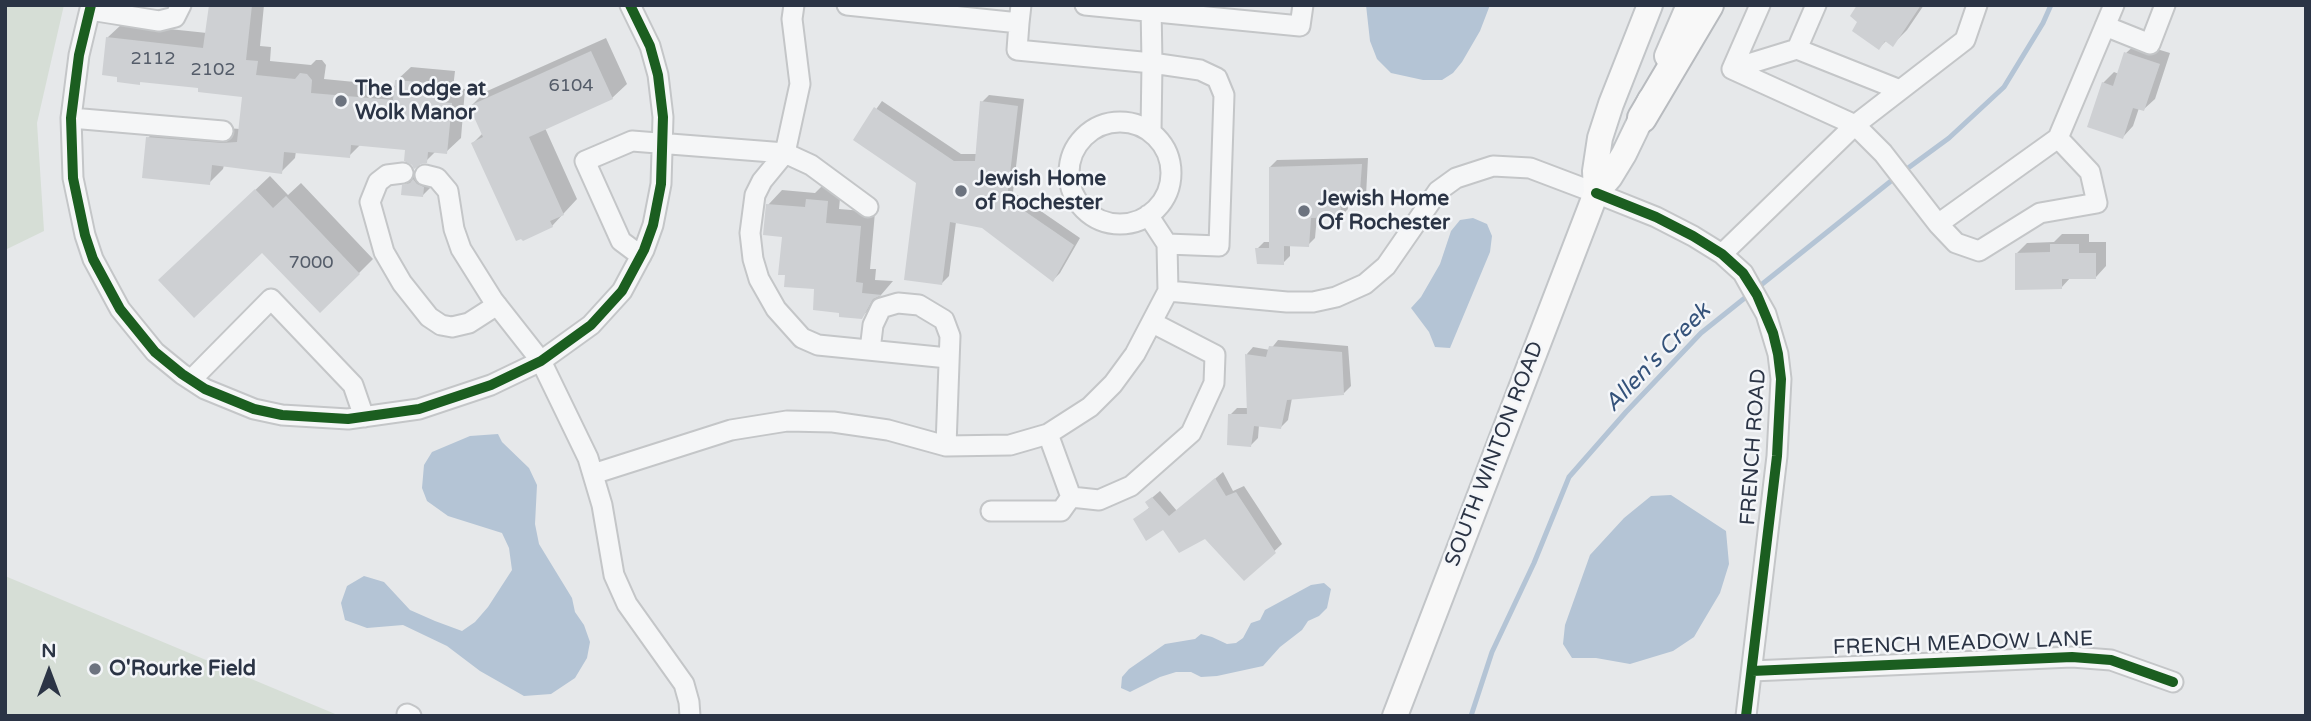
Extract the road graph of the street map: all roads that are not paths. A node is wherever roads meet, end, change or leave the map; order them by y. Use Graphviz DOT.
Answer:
graph roads {
  1 [pos="181,5"];
  2 [pos="630,5"];
  3 [pos="794,5"];
  4 [pos="846,5"];
  5 [pos="1085,5"];
  6 [pos="1303,5"];
  7 [pos="1650,5"];
  8 [pos="1689,5"];
  9 [pos="1709,5"];
  10 [pos="1760,5"];
  11 [pos="1816,5"];
  12 [pos="1977,5"];
  13 [pos="2114,5"];
  14 [pos="2165,5"];
  15 [pos="91,7"];
  16 [pos="1151,8"];
  17 [pos="1020,14"];
  18 [pos="2105,26"];
  19 [pos="1797,49"];
  20 [pos="1152,63"];
  21 [pos="1732,69"];
  22 [pos="1900,90"];
  23 [pos="71,118"];
  24 [pos="1642,118"];
  25 [pos="1855,125"];
  26 [pos="223,131"];
  27 [pos="1151,132"];
  28 [pos="2058,138"];
  29 [pos="662,144"];
  30 [pos="785,153"];
  31 [pos="403,173"];
  32 [pos="425,175"];
  33 [pos="1596,193"];
  34 [pos="868,207"];
  35 [pos="1148,215"];
  36 [pos="1938,224"];
  37 [pos="1167,244"];
  38 [pos="642,256"];
  39 [pos="1727,259"];
  40 [pos="1168,290"];
  41 [pos="497,305"];
  42 [pos="1153,323"];
  43 [pos="870,350"];
  44 [pos="948,358"];
  45 [pos="541,361"];
  46 [pos="191,380"];
  47 [pos="364,417"];
  48 [pos="1048,434"];
  49 [pos="946,446"];
  50 [pos="593,474"];
  51 [pos="1071,497"];
  52 [pos="991,511"];
  53 [pos="1752,671"];
  54 [pos="2173,682"];
  55 [pos="690,716"];
  56 [pos="1395,716"];
  57 [pos="1746,716"];
  1 -- 15 [label="street"];
  2 -- 29 [label="street"];
  3 -- 30 [label="street"];
  4 -- 17 [label="street"];
  5 -- 16 [label="street"];
  6 -- 16 [label="street"];
  7 -- 33 [label="main road, SOUTH WINTON ROAD"];
  8 -- 24 [label="main road, SOUTH WINTON ROAD"];
  9 -- 24 [label="highway"];
  10 -- 21 [label="street"];
  11 -- 19 [label="street"];
  12 -- 22 [label="street"];
  13 -- 18 [label="street"];
  14 -- 18 [label="street"];
  15 -- 23 [label="street"];
  16 -- 20 [label="street"];
  17 -- 20 [label="street"];
  18 -- 28 [label="street"];
  19 -- 21 [label="street"];
  19 -- 22 [label="street"];
  20 -- 27 [label="street"];
  20 -- 37 [label="street"];
  21 -- 25 [label="street"];
  22 -- 25 [label="street"];
  23 -- 26 [label="street"];
  23 -- 46 [label="street"];
  24 -- 33 [label="main road, SOUTH WINTON ROAD"];
  25 -- 36 [label="street"];
  25 -- 39 [label="street"];
  27 -- 35 [label="street"];
  27 -- 35 [label="street"];
  28 -- 36 [label="street"];
  28 -- 36 [label="street"];
  29 -- 30 [label="street"];
  29 -- 38 [label="street"];
  29 -- 38 [label="street"];
  30 -- 34 [label="street"];
  30 -- 43 [label="street"];
  31 -- 41 [label="street"];
  32 -- 41 [label="street"];
  33 -- 39 [label="street, FRENCH ROAD"];
  33 -- 40 [label="street, FRENCH ROAD"];
  33 -- 56 [label="main road, SOUTH WINTON ROAD"];
  35 -- 37 [label="street"];
  37 -- 40 [label="street"];
  38 -- 45 [label="street"];
  39 -- 53 [label="street, FRENCH ROAD"];
  40 -- 42 [label="street"];
  41 -- 45 [label="street"];
  42 -- 48 [label="street"];
  42 -- 51 [label="street"];
  43 -- 44 [label="street"];
  43 -- 44 [label="street"];
  44 -- 49 [label="street"];
  45 -- 47 [label="street"];
  45 -- 50 [label="street"];
  46 -- 47 [label="street"];
  46 -- 47 [label="street"];
  48 -- 49 [label="street"];
  48 -- 51 [label="street"];
  49 -- 50 [label="street"];
  50 -- 55 [label="street"];
  51 -- 52 [label="street"];
  53 -- 54 [label="street, FRENCH MEADOW LANE"];
  53 -- 57 [label="street, FRENCH ROAD"];
}
